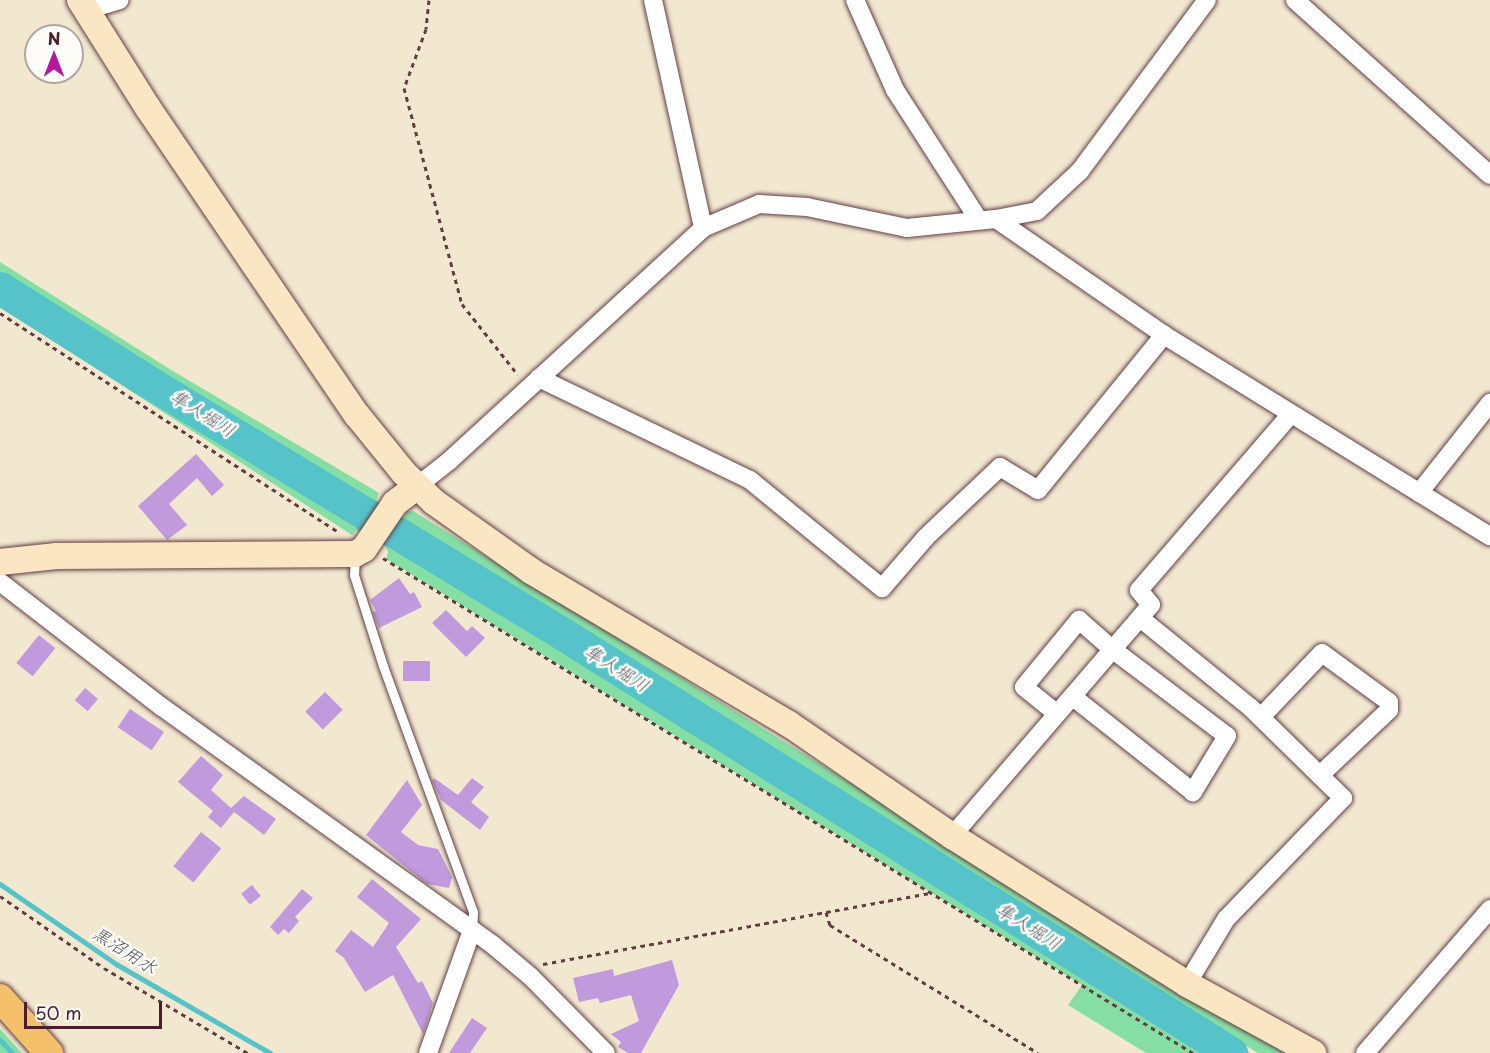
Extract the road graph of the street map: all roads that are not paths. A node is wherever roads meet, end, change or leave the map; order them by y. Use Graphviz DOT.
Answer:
graph roads {
  1 [pos="119,0"];
  2 [pos="653,0"];
  3 [pos="855,0"];
  4 [pos="1207,0"];
  5 [pos="1295,0"];
  6 [pos="84,5"];
  7 [pos="1490,175"];
  8 [pos="987,219"];
  9 [pos="703,228"];
  10 [pos="1164,335"];
  11 [pos="533,382"];
  12 [pos="1490,403"];
  13 [pos="1290,415"];
  14 [pos="416,486"];
  15 [pos="1419,493"];
  16 [pos="1490,536"];
  17 [pos="363,548"];
  18 [pos="0,562"];
  19 [pos="0,582"];
  20 [pos="1140,618"];
  21 [pos="1112,649"];
  22 [pos="1072,696"];
  23 [pos="1056,713"];
  24 [pos="1261,717"];
  25 [pos="1320,775"];
  26 [pos="952,836"];
  27 [pos="1490,909"];
  28 [pos="472,930"];
  29 [pos="1186,984"];
  30 [pos="0,998"];
  31 [pos="50,1053"];
  32 [pos="428,1053"];
  33 [pos="606,1053"];
  34 [pos="1313,1053"];
  35 [pos="1365,1053"];
  1 -- 6 [label="street"];
  2 -- 9 [label="street"];
  3 -- 8 [label="street"];
  4 -- 8 [label="street"];
  5 -- 7 [label="street"];
  6 -- 14 [label="street"];
  8 -- 9 [label="street"];
  8 -- 10 [label="street"];
  9 -- 11 [label="street"];
  10 -- 11 [label="street"];
  10 -- 13 [label="street"];
  11 -- 14 [label="street"];
  12 -- 15 [label="street"];
  13 -- 15 [label="street"];
  13 -- 20 [label="street"];
  14 -- 17 [label="street"];
  14 -- 26 [label="street"];
  15 -- 16 [label="street"];
  17 -- 18 [label="street"];
  17 -- 28 [label="lane"];
  19 -- 28 [label="street"];
  20 -- 21 [label="street"];
  20 -- 24 [label="street"];
  21 -- 22 [label="street"];
  21 -- 22 [label="street"];
  21 -- 23 [label="street"];
  22 -- 23 [label="street"];
  23 -- 26 [label="street"];
  24 -- 25 [label="street"];
  24 -- 25 [label="street"];
  25 -- 29 [label="street"];
  26 -- 29 [label="street"];
  27 -- 35 [label="street"];
  28 -- 32 [label="street"];
  28 -- 33 [label="street"];
  29 -- 34 [label="street"];
  30 -- 31 [label="main road"];
}
